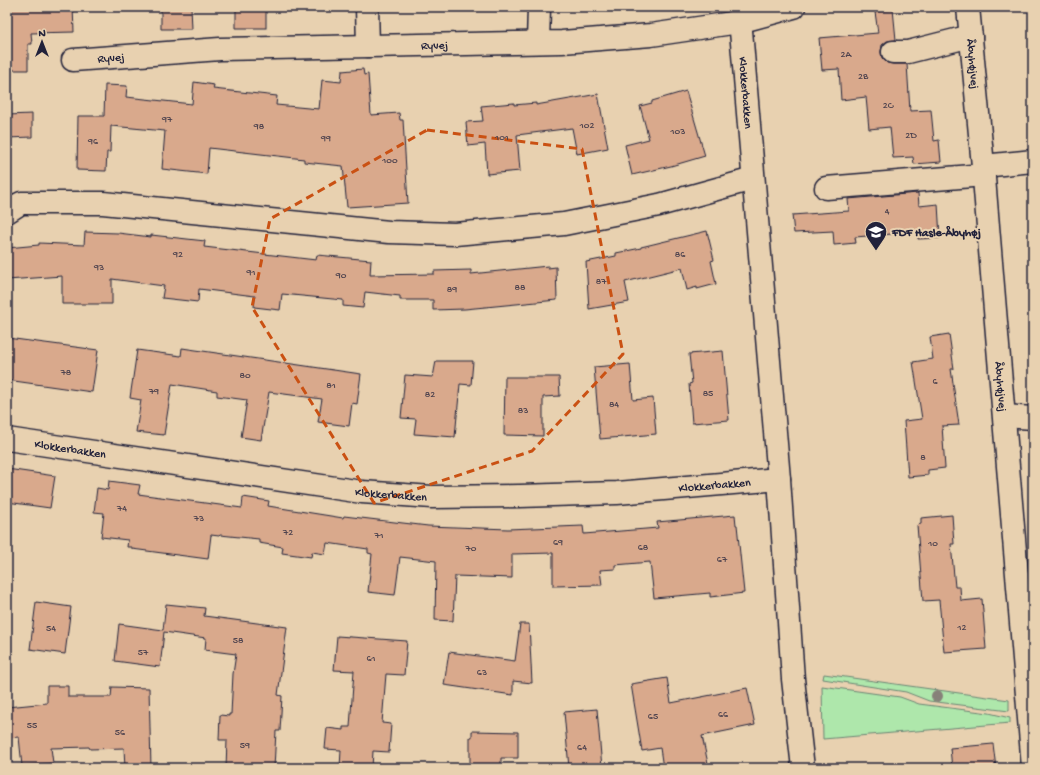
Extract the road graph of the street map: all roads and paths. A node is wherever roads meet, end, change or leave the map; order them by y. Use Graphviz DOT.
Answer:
graph roads {
  1 [pos="367,7"];
  2 [pos="539,7"];
  3 [pos="794,7"];
  4 [pos="968,7"];
  5 [pos="739,14"];
  6 [pos="971,36"];
  7 [pos="538,42"];
  8 [pos="368,46"];
  9 [pos="892,52"];
  10 [pos="73,60"];
  11 [pos="1033,161"];
  12 [pos="983,170"];
  13 [pos="753,179"];
  14 [pos="826,188"];
  15 [pos="7,212"];
  16 [pos="1004,416"];
  17 [pos="1033,418"];
  18 [pos="7,439"];
  19 [pos="779,479"];
  20 [pos="1030,702"];
  21 [pos="1033,767"];
  22 [pos="803,768"];
  1 -- 8 [label="street"];
  2 -- 7 [label="street"];
  3 -- 5 [label="street, Ryvej"];
  4 -- 6 [label="street, Åbyhøjvej"];
  5 -- 7 [label="street, Ryvej"];
  5 -- 13 [label="street, Klokkerbakken"];
  6 -- 9 [label="street"];
  6 -- 12 [label="street, Åbyhøjvej"];
  7 -- 8 [label="street, Ryvej"];
  8 -- 10 [label="street, Ryvej"];
  11 -- 12 [label="street"];
  12 -- 14 [label="street"];
  12 -- 16 [label="street, Åbyhøjvej"];
  13 -- 15 [label="street"];
  13 -- 19 [label="street, Klokkerbakken"];
  16 -- 17 [label="street"];
  16 -- 20 [label="street, Åbyhøjvej"];
  18 -- 19 [label="street, Klokkerbakken"];
  19 -- 22 [label="street, Klokkerbakken"];
  20 -- 21 [label="street, Åbyhøjvej"];
}
